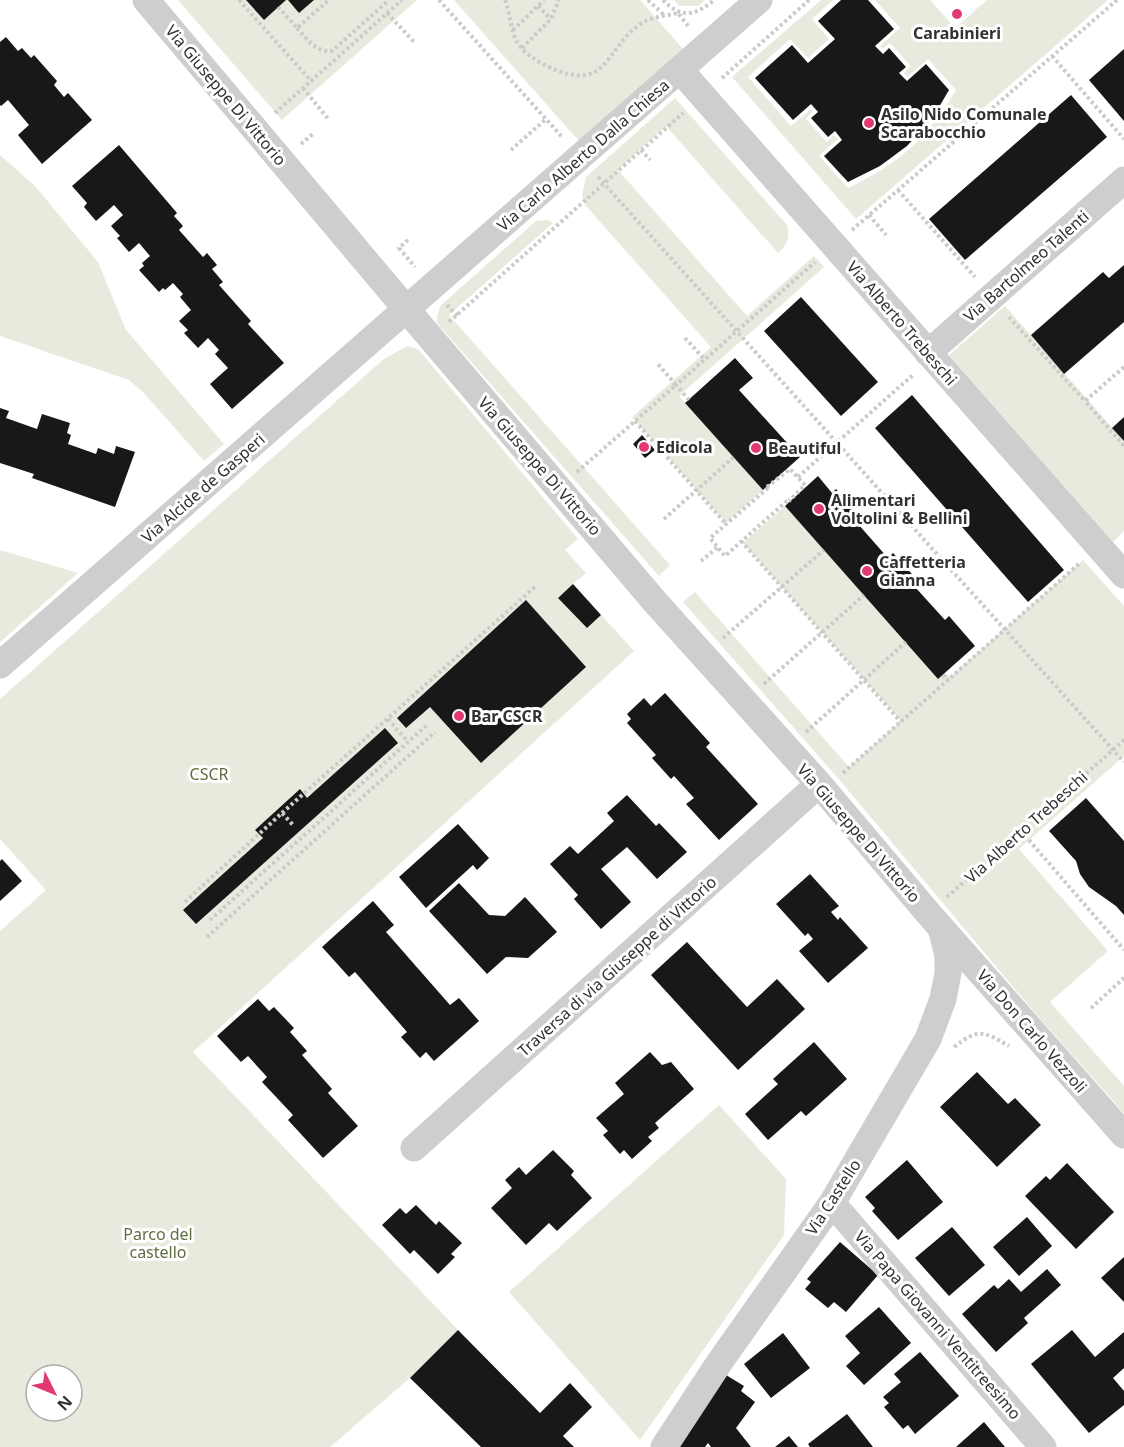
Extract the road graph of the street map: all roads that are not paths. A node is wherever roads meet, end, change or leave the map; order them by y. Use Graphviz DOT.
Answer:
graph roads {
  1 [pos="146,0"];
  2 [pos="759,0"];
  3 [pos="680,70"];
  4 [pos="1124,180"];
  5 [pos="407,310"];
  6 [pos="931,355"];
  7 [pos="1115,559"];
  8 [pos="0,665"];
  9 [pos="822,787"];
  10 [pos="934,920"];
  11 [pos="1124,1135"];
  12 [pos="414,1148"];
  13 [pos="832,1203"];
  14 [pos="664,1447"];
  15 [pos="1043,1447"];
  1 -- 5 [label="street, Via Giuseppe Di Vittorio"];
  2 -- 3 [label="street, Via Carlo Alberto Dalla Chiesa"];
  3 -- 5 [label="street, Via Carlo Alberto Dalla Chiesa"];
  3 -- 6 [label="street, Via Alberto Trebeschi"];
  4 -- 6 [label="street, Via Bartolmeo Talenti"];
  5 -- 8 [label="street, Via Alcide de Gasperi"];
  5 -- 9 [label="street, Via Giuseppe Di Vittorio"];
  6 -- 7 [label="street, Via Alberto Trebeschi"];
  9 -- 10 [label="street, Via Giuseppe Di Vittorio"];
  9 -- 12 [label="street, Traversa di via Giuseppe di Vittorio"];
  10 -- 11 [label="street, Via Don Carlo Vezzoli"];
  10 -- 13 [label="street, Via Castello"];
  13 -- 14 [label="street, Via Castello"];
  13 -- 15 [label="street, Via Papa Giovanni Ventitreesimo"];
}
